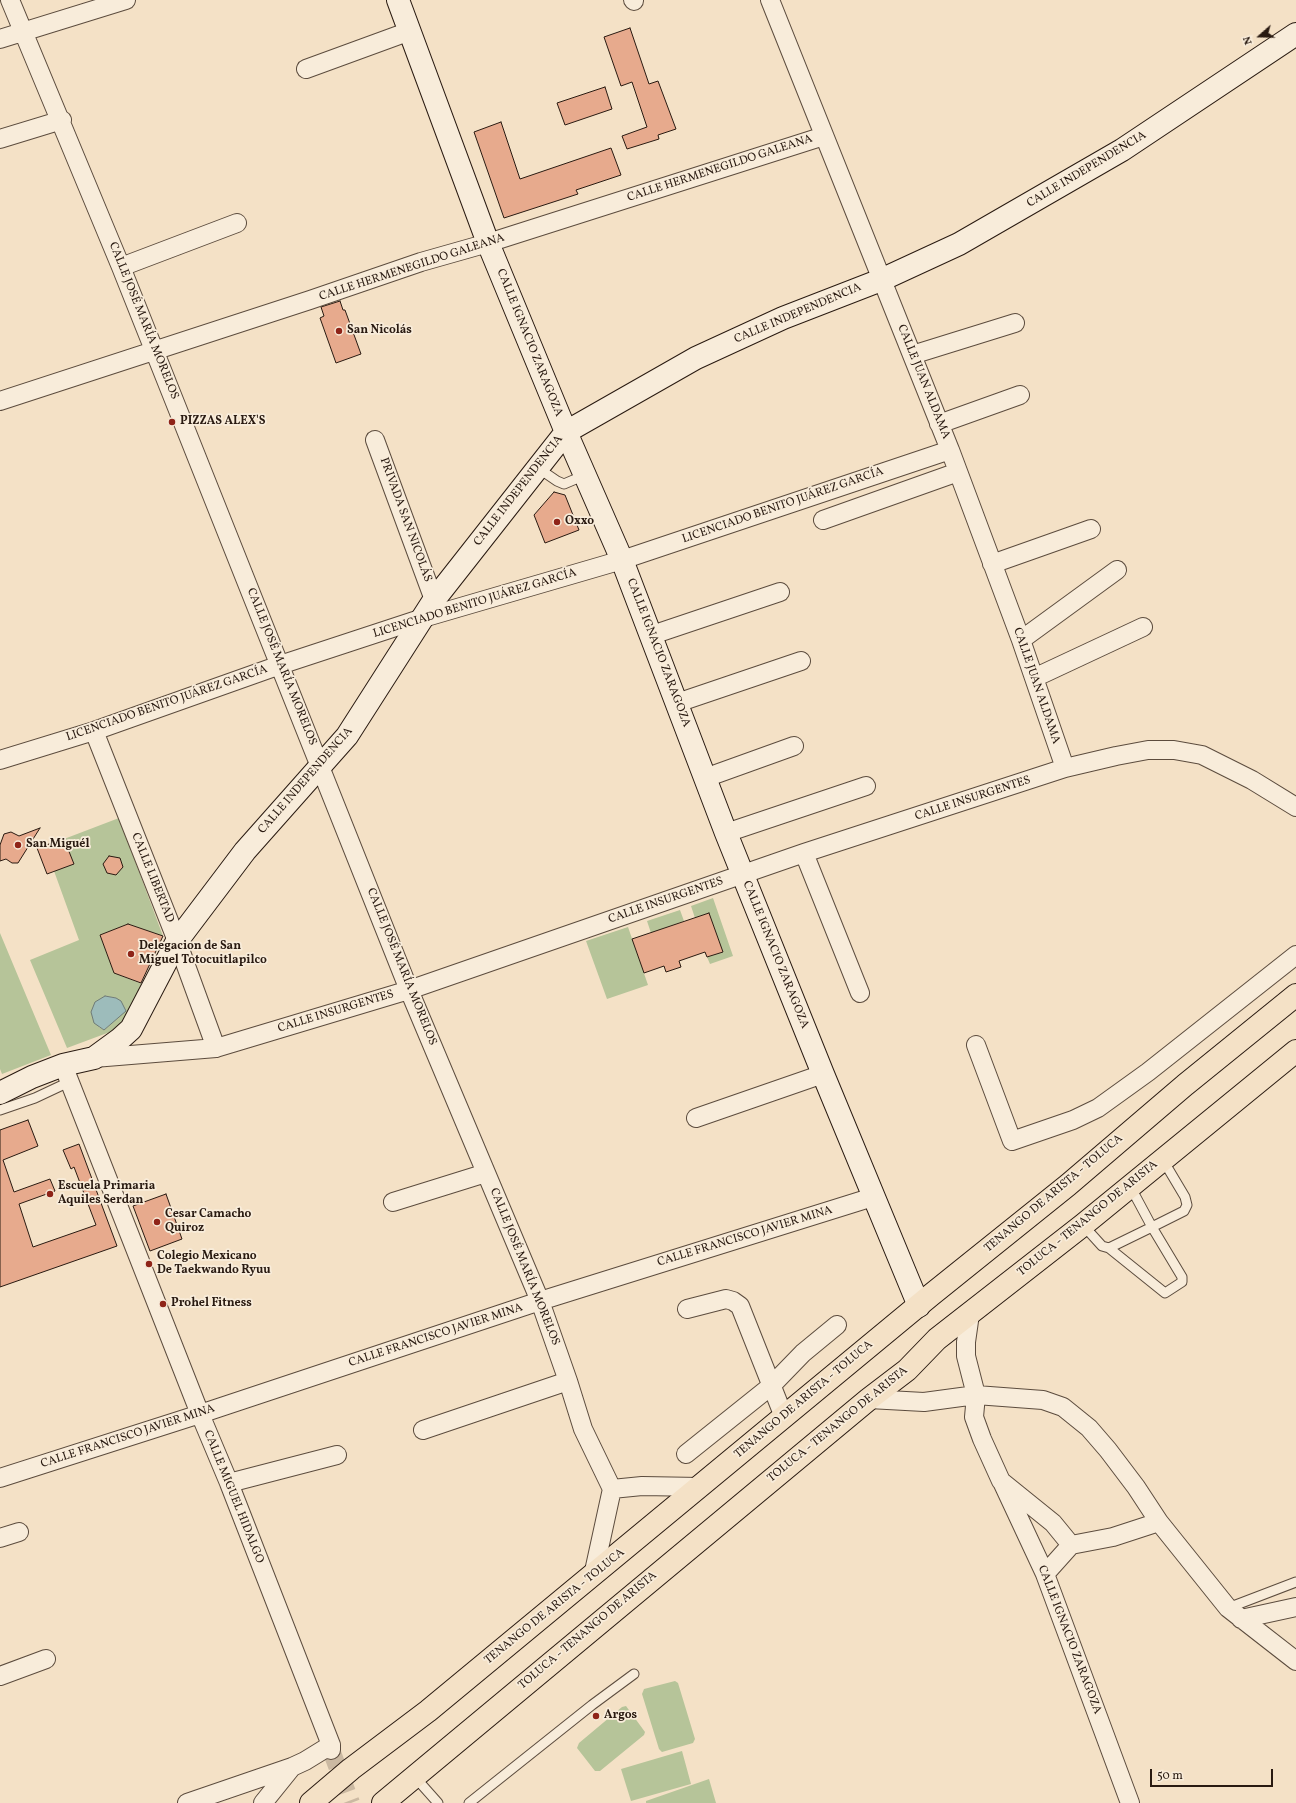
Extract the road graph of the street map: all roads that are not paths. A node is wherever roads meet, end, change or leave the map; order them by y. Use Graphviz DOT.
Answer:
graph roads {
  1 [pos="10,0"];
  2 [pos="126,0"];
  3 [pos="398,0"];
  4 [pos="770,0"];
  5 [pos="23,31"];
  6 [pos="410,31"];
  7 [pos="1296,34"];
  8 [pos="0,39"];
  9 [pos="306,69"];
  10 [pos="62,120"];
  11 [pos="824,136"];
  12 [pos="0,139"];
  13 [pos="237,223"];
  14 [pos="488,243"];
  15 [pos="121,267"];
  16 [pos="881,280"];
  17 [pos="1015,323"];
  18 [pos="155,350"];
  19 [pos="912,355"];
  20 [pos="1020,395"];
  21 [pos="0,401"];
  22 [pos="939,424"];
  23 [pos="566,432"];
  24 [pos="375,440"];
  25 [pos="950,450"];
  26 [pos="538,468"];
  27 [pos="958,472"];
  28 [pos="585,475"];
  29 [pos="823,520"];
  30 [pos="1091,529"];
  31 [pos="622,560"];
  32 [pos="992,564"];
  33 [pos="1117,570"];
  34 [pos="780,592"];
  35 [pos="434,600"];
  36 [pos="423,618"];
  37 [pos="1143,627"];
  38 [pos="652,635"];
  39 [pos="1021,640"];
  40 [pos="801,661"];
  41 [pos="280,665"];
  42 [pos="1034,678"];
  43 [pos="677,703"];
  44 [pos="94,731"];
  45 [pos="794,746"];
  46 [pos="0,760"];
  47 [pos="321,767"];
  48 [pos="1065,768"];
  49 [pos="705,778"];
  50 [pos="866,786"];
  51 [pos="1296,807"];
  52 [pos="726,833"];
  53 [pos="804,853"];
  54 [pos="742,875"];
  55 [pos="177,941"];
  56 [pos="1296,955"];
  57 [pos="409,990"];
  58 [pos="860,993"];
  59 [pos="1296,995"];
  60 [pos="976,1045"];
  61 [pos="216,1048"];
  62 [pos="1296,1051"];
  63 [pos="94,1058"];
  64 [pos="66,1074"];
  65 [pos="822,1074"];
  66 [pos="0,1093"];
  67 [pos="0,1110"];
  68 [pos="696,1118"];
  69 [pos="1162,1159"];
  70 [pos="486,1173"];
  71 [pos="1130,1186"];
  72 [pos="873,1197"];
  73 [pos="393,1202"];
  74 [pos="1083,1225"];
  75 [pos="1152,1227"];
  76 [pos="1109,1248"];
  77 [pos="540,1301"];
  78 [pos="919,1306"];
  79 [pos="687,1309"];
  80 [pos="970,1314"];
  81 [pos="837,1325"];
  82 [pos="568,1381"];
  83 [pos="771,1386"];
  84 [pos="976,1394"];
  85 [pos="869,1399"];
  86 [pos="200,1414"];
  87 [pos="784,1417"];
  88 [pos="423,1430"];
  89 [pos="686,1454"];
  90 [pos="337,1455"];
  91 [pos="0,1478"];
  92 [pos="1001,1481"];
  93 [pos="229,1483"];
  94 [pos="700,1487"];
  95 [pos="612,1489"];
  96 [pos="1159,1522"];
  97 [pos="19,1532"];
  98 [pos="0,1538"];
  99 [pos="1071,1545"];
  100 [pos="1045,1574"];
  101 [pos="593,1576"];
  102 [pos="1296,1582"];
  103 [pos="1296,1607"];
  104 [pos="1234,1613"];
  105 [pos="46,1659"];
  106 [pos="1296,1661"];
  107 [pos="634,1674"];
  108 [pos="0,1676"];
  109 [pos="292,1767"];
  110 [pos="414,1776"];
  111 [pos="187,1803"];
  112 [pos="263,1803"];
  113 [pos="311,1803"];
  114 [pos="383,1803"];
  115 [pos="438,1803"];
  116 [pos="469,1803"];
  117 [pos="1130,1803"];
  1 -- 5 [label="street, CALLE JOSÉ MARÍA MORELOS"];
  2 -- 5 [label="street"];
  3 -- 6 [label="street, CALLE IGNACIO ZARAGOZA"];
  4 -- 11 [label="street, CALLE JUAN ALDAMA"];
  5 -- 8 [label="street"];
  5 -- 10 [label="street, CALLE JOSÉ MARÍA MORELOS"];
  6 -- 9 [label="street"];
  6 -- 14 [label="street, CALLE IGNACIO ZARAGOZA"];
  7 -- 16 [label="street, CALLE INDEPENDENCIA"];
  10 -- 12 [label="street"];
  10 -- 15 [label="street, CALLE JOSÉ MARÍA MORELOS"];
  11 -- 14 [label="street, CALLE HERMENEGILDO GALEANA"];
  11 -- 16 [label="street, CALLE JUAN ALDAMA"];
  13 -- 15 [label="street"];
  14 -- 18 [label="street, CALLE HERMENEGILDO GALEANA"];
  14 -- 23 [label="street, CALLE IGNACIO ZARAGOZA"];
  15 -- 18 [label="street, CALLE JOSÉ MARÍA MORELOS"];
  16 -- 19 [label="street, CALLE JUAN ALDAMA"];
  16 -- 23 [label="street, CALLE INDEPENDENCIA"];
  17 -- 19 [label="street"];
  18 -- 21 [label="street, CALLE HERMENEGILDO GALEANA"];
  18 -- 41 [label="street, CALLE JOSÉ MARÍA MORELOS"];
  19 -- 22 [label="street, CALLE JUAN ALDAMA"];
  20 -- 22 [label="street"];
  22 -- 25 [label="street, CALLE JUAN ALDAMA"];
  23 -- 26 [label="street, CALLE INDEPENDENCIA"];
  23 -- 28 [label="street, CALLE IGNACIO ZARAGOZA"];
  24 -- 35 [label="street, PRIVADA SAN NICOLÁS"];
  25 -- 27 [label="street, CALLE JUAN ALDAMA"];
  25 -- 31 [label="street, LICENCIADO BENITO JUÁREZ GARCÍA"];
  26 -- 28 [label="lane"];
  26 -- 35 [label="street, CALLE INDEPENDENCIA"];
  27 -- 29 [label="street"];
  27 -- 32 [label="street, CALLE JUAN ALDAMA"];
  28 -- 31 [label="street, CALLE IGNACIO ZARAGOZA"];
  30 -- 32 [label="street"];
  31 -- 36 [label="street, LICENCIADO BENITO JUÁREZ GARCÍA"];
  31 -- 38 [label="street, CALLE IGNACIO ZARAGOZA"];
  32 -- 39 [label="street, CALLE JUAN ALDAMA"];
  33 -- 39 [label="street"];
  34 -- 38 [label="street"];
  35 -- 36 [label="street, CALLE INDEPENDENCIA"];
  36 -- 41 [label="street, LICENCIADO BENITO JUÁREZ GARCÍA"];
  36 -- 47 [label="street, CALLE INDEPENDENCIA"];
  37 -- 42 [label="street"];
  38 -- 43 [label="street, CALLE IGNACIO ZARAGOZA"];
  39 -- 42 [label="street, CALLE JUAN ALDAMA"];
  40 -- 43 [label="street"];
  41 -- 44 [label="street, LICENCIADO BENITO JUÁREZ GARCÍA"];
  41 -- 47 [label="street, CALLE JOSÉ MARÍA MORELOS"];
  42 -- 48 [label="street, CALLE JUAN ALDAMA"];
  43 -- 49 [label="street, CALLE IGNACIO ZARAGOZA"];
  44 -- 46 [label="street, LICENCIADO BENITO JUÁREZ GARCÍA"];
  44 -- 55 [label="street, CALLE LIBERTAD"];
  45 -- 49 [label="street"];
  47 -- 55 [label="street, CALLE INDEPENDENCIA"];
  47 -- 57 [label="street, CALLE JOSÉ MARÍA MORELOS"];
  48 -- 51 [label="street, CALLE INSURGENTES"];
  48 -- 53 [label="street, CALLE INSURGENTES"];
  49 -- 52 [label="street, CALLE IGNACIO ZARAGOZA"];
  50 -- 52 [label="street"];
  52 -- 54 [label="street, CALLE IGNACIO ZARAGOZA"];
  53 -- 54 [label="street, CALLE INSURGENTES"];
  53 -- 58 [label="street"];
  54 -- 57 [label="street, CALLE INSURGENTES"];
  54 -- 65 [label="street, CALLE IGNACIO ZARAGOZA"];
  55 -- 61 [label="street, CALLE LIBERTAD"];
  55 -- 63 [label="street, CALLE INDEPENDENCIA"];
  56 -- 60 [label="street"];
  57 -- 61 [label="street, CALLE INSURGENTES"];
  57 -- 70 [label="street, CALLE JOSÉ MARÍA MORELOS"];
  59 -- 78 [label="highway, TENANGO DE ARISTA - TOLUCA"];
  61 -- 63 [label="street, CALLE INSURGENTES"];
  62 -- 69 [label="highway, TOLUCA - TENANGO DE ARISTA"];
  63 -- 64 [label="street, CALLE INDEPENDENCIA"];
  64 -- 66 [label="street, CALLE INDEPENDENCIA"];
  64 -- 67 [label="lane"];
  64 -- 86 [label="street, CALLE MIGUEL HIDALGO"];
  65 -- 68 [label="street"];
  65 -- 72 [label="street, CALLE IGNACIO ZARAGOZA"];
  69 -- 71 [label="highway, TOLUCA - TENANGO DE ARISTA"];
  69 -- 75 [label="lane"];
  70 -- 73 [label="street"];
  70 -- 77 [label="street, CALLE JOSÉ MARÍA MORELOS"];
  71 -- 74 [label="highway, TOLUCA - TENANGO DE ARISTA"];
  71 -- 75 [label="lane"];
  72 -- 77 [label="street, CALLE FRANCISCO JAVIER MINA"];
  72 -- 78 [label="street, CALLE IGNACIO ZARAGOZA"];
  74 -- 76 [label="lane"];
  74 -- 80 [label="highway, TOLUCA - TENANGO DE ARISTA"];
  75 -- 76 [label="lane"];
  75 -- 76 [label="lane"];
  77 -- 82 [label="street, CALLE JOSÉ MARÍA MORELOS"];
  77 -- 86 [label="street, CALLE FRANCISCO JAVIER MINA"];
  78 -- 87 [label="highway, TENANGO DE ARISTA - TOLUCA"];
  79 -- 83 [label="street"];
  80 -- 84 [label="street, CALLE IGNACIO ZARAGOZA"];
  80 -- 85 [label="highway, TOLUCA - TENANGO DE ARISTA"];
  81 -- 83 [label="street"];
  82 -- 88 [label="street"];
  82 -- 95 [label="street, CALLE JOSÉ MARÍA MORELOS"];
  83 -- 87 [label="street"];
  83 -- 89 [label="street"];
  84 -- 85 [label="street"];
  84 -- 92 [label="street, CALLE IGNACIO ZARAGOZA"];
  84 -- 96 [label="street"];
  85 -- 110 [label="highway, TOLUCA - TENANGO DE ARISTA"];
  86 -- 91 [label="street, CALLE FRANCISCO JAVIER MINA"];
  86 -- 93 [label="street, CALLE MIGUEL HIDALGO"];
  87 -- 94 [label="highway, TENANGO DE ARISTA - TOLUCA"];
  90 -- 93 [label="street"];
  92 -- 99 [label="street, CALLE IGNACIO ZARAGOZA"];
  92 -- 100 [label="street, CALLE IGNACIO ZARAGOZA"];
  93 -- 109 [label="street, CALLE MIGUEL HIDALGO"];
  94 -- 95 [label="street"];
  94 -- 101 [label="highway, TENANGO DE ARISTA - TOLUCA"];
  95 -- 101 [label="street"];
  96 -- 99 [label="street"];
  96 -- 104 [label="street"];
  97 -- 98 [label="street"];
  99 -- 100 [label="street"];
  100 -- 117 [label="street, CALLE IGNACIO ZARAGOZA"];
  101 -- 113 [label="highway, TENANGO DE ARISTA - TOLUCA"];
  102 -- 104 [label="lane"];
  103 -- 104 [label="street"];
  104 -- 106 [label="street"];
  105 -- 108 [label="street"];
  107 -- 116 [label="lane"];
  109 -- 111 [label="street"];
  109 -- 112 [label="street"];
  110 -- 114 [label="highway, TOLUCA - TENANGO DE ARISTA"];
  110 -- 115 [label="lane"];
}
